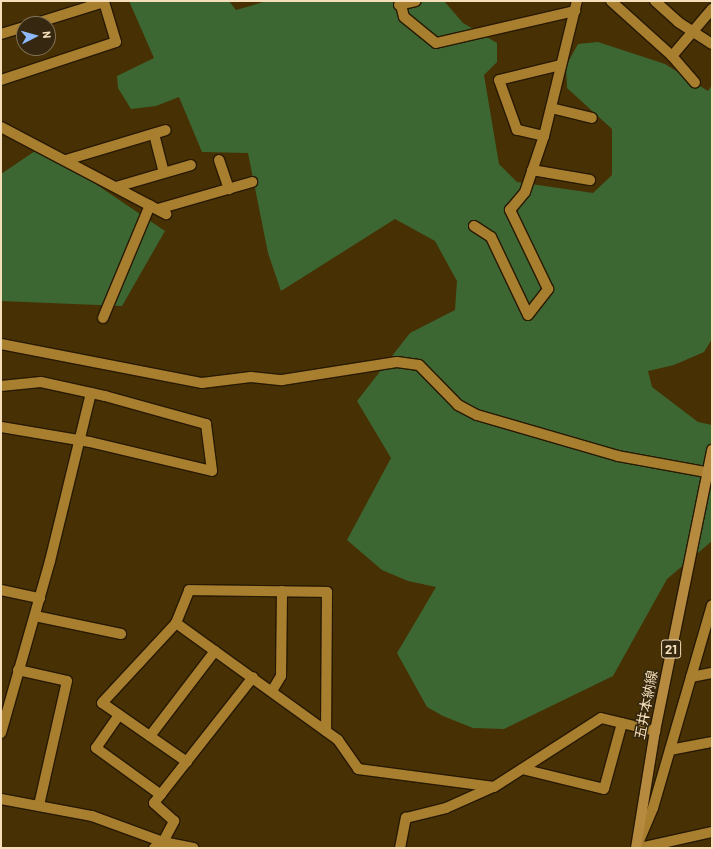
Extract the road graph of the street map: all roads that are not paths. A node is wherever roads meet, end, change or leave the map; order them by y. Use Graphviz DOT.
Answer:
graph roads {
  1 [pos="416,1"];
  2 [pos="577,1"];
  3 [pos="610,1"];
  4 [pos="655,1"];
  5 [pos="400,3"];
  6 [pos="712,9"];
  7 [pos="574,11"];
  8 [pos="56,17"];
  9 [pos="16,29"];
  10 [pos="695,32"];
  11 [pos="1,34"];
  12 [pos="712,44"];
  13 [pos="672,56"];
  14 [pos="561,65"];
  15 [pos="1,80"];
  16 [pos="694,82"];
  17 [pos="551,108"];
  18 [pos="592,118"];
  19 [pos="1,127"];
  20 [pos="166,130"];
  21 [pos="154,134"];
  22 [pos="544,136"];
  23 [pos="66,160"];
  24 [pos="219,160"];
  25 [pos="191,165"];
  26 [pos="532,170"];
  27 [pos="164,173"];
  28 [pos="590,180"];
  29 [pos="252,182"];
  30 [pos="116,187"];
  31 [pos="229,189"];
  32 [pos="158,209"];
  33 [pos="474,226"];
  34 [pos="103,318"];
  35 [pos="1,344"];
  36 [pos="1,386"];
  37 [pos="91,393"];
  38 [pos="1,427"];
  39 [pos="79,441"];
  40 [pos="712,450"];
  41 [pos="706,472"];
  42 [pos="1,590"];
  43 [pos="282,591"];
  44 [pos="40,598"];
  45 [pos="712,605"];
  46 [pos="35,616"];
  47 [pos="176,623"];
  48 [pos="121,634"];
  49 [pos="215,650"];
  50 [pos="18,670"];
  51 [pos="712,673"];
  52 [pos="253,677"];
  53 [pos="691,677"];
  54 [pos="272,690"];
  55 [pos="119,715"];
  56 [pos="622,723"];
  57 [pos="326,731"];
  58 [pos="654,732"];
  59 [pos="1,733"];
  60 [pos="150,736"];
  61 [pos="712,742"];
  62 [pos="670,750"];
  63 [pos="187,762"];
  64 [pos="522,769"];
  65 [pos="494,787"];
  66 [pos="161,795"];
  67 [pos="1,799"];
  68 [pos="39,805"];
  69 [pos="712,832"];
  70 [pos="163,842"];
  71 [pos="154,848"];
  72 [pos="193,848"];
  73 [pos="400,848"];
  74 [pos="636,848"];
  75 [pos="640,848"];
  1 -- 5 [label="street"];
  2 -- 7 [label="street"];
  3 -- 13 [label="street"];
  4 -- 10 [label="street"];
  5 -- 7 [label="street"];
  6 -- 10 [label="street"];
  7 -- 14 [label="street"];
  8 -- 15 [label="street"];
  9 -- 11 [label="street"];
  10 -- 12 [label="street"];
  10 -- 13 [label="street"];
  13 -- 16 [label="street"];
  14 -- 17 [label="street"];
  14 -- 22 [label="street"];
  17 -- 18 [label="street"];
  17 -- 22 [label="street"];
  19 -- 23 [label="street"];
  20 -- 21 [label="street"];
  21 -- 23 [label="street"];
  21 -- 27 [label="street"];
  22 -- 26 [label="street"];
  23 -- 30 [label="street"];
  24 -- 31 [label="street"];
  25 -- 27 [label="street"];
  26 -- 28 [label="street"];
  26 -- 33 [label="street"];
  27 -- 30 [label="street"];
  29 -- 31 [label="street"];
  30 -- 32 [label="street"];
  31 -- 32 [label="street"];
  32 -- 34 [label="street"];
  35 -- 41 [label="street"];
  36 -- 37 [label="street"];
  37 -- 39 [label="street"];
  37 -- 39 [label="street"];
  38 -- 39 [label="street"];
  39 -- 44 [label="street"];
  40 -- 41 [label="main road, 五井本納線 / 21"];
  41 -- 58 [label="main road, 五井本納線 / 21"];
  42 -- 44 [label="street"];
  43 -- 47 [label="street"];
  43 -- 54 [label="street"];
  43 -- 57 [label="street"];
  44 -- 46 [label="street"];
  45 -- 53 [label="street"];
  46 -- 48 [label="street"];
  46 -- 50 [label="street"];
  47 -- 49 [label="street"];
  47 -- 55 [label="street"];
  49 -- 52 [label="street"];
  49 -- 60 [label="street"];
  50 -- 59 [label="street"];
  50 -- 68 [label="street"];
  51 -- 53 [label="street"];
  52 -- 54 [label="street"];
  52 -- 63 [label="street"];
  53 -- 62 [label="street"];
  54 -- 57 [label="street"];
  55 -- 60 [label="street"];
  55 -- 66 [label="street"];
  56 -- 58 [label="street"];
  56 -- 64 [label="street"];
  56 -- 64 [label="street"];
  57 -- 65 [label="street"];
  58 -- 74 [label="main road, 五井本納線 / 21"];
  60 -- 63 [label="street"];
  61 -- 62 [label="street"];
  62 -- 74 [label="street"];
  63 -- 66 [label="street"];
  64 -- 65 [label="street"];
  65 -- 73 [label="street"];
  66 -- 70 [label="street"];
  67 -- 68 [label="street"];
  68 -- 70 [label="street"];
  69 -- 75 [label="street"];
  70 -- 71 [label="street"];
  70 -- 72 [label="street"];
}
